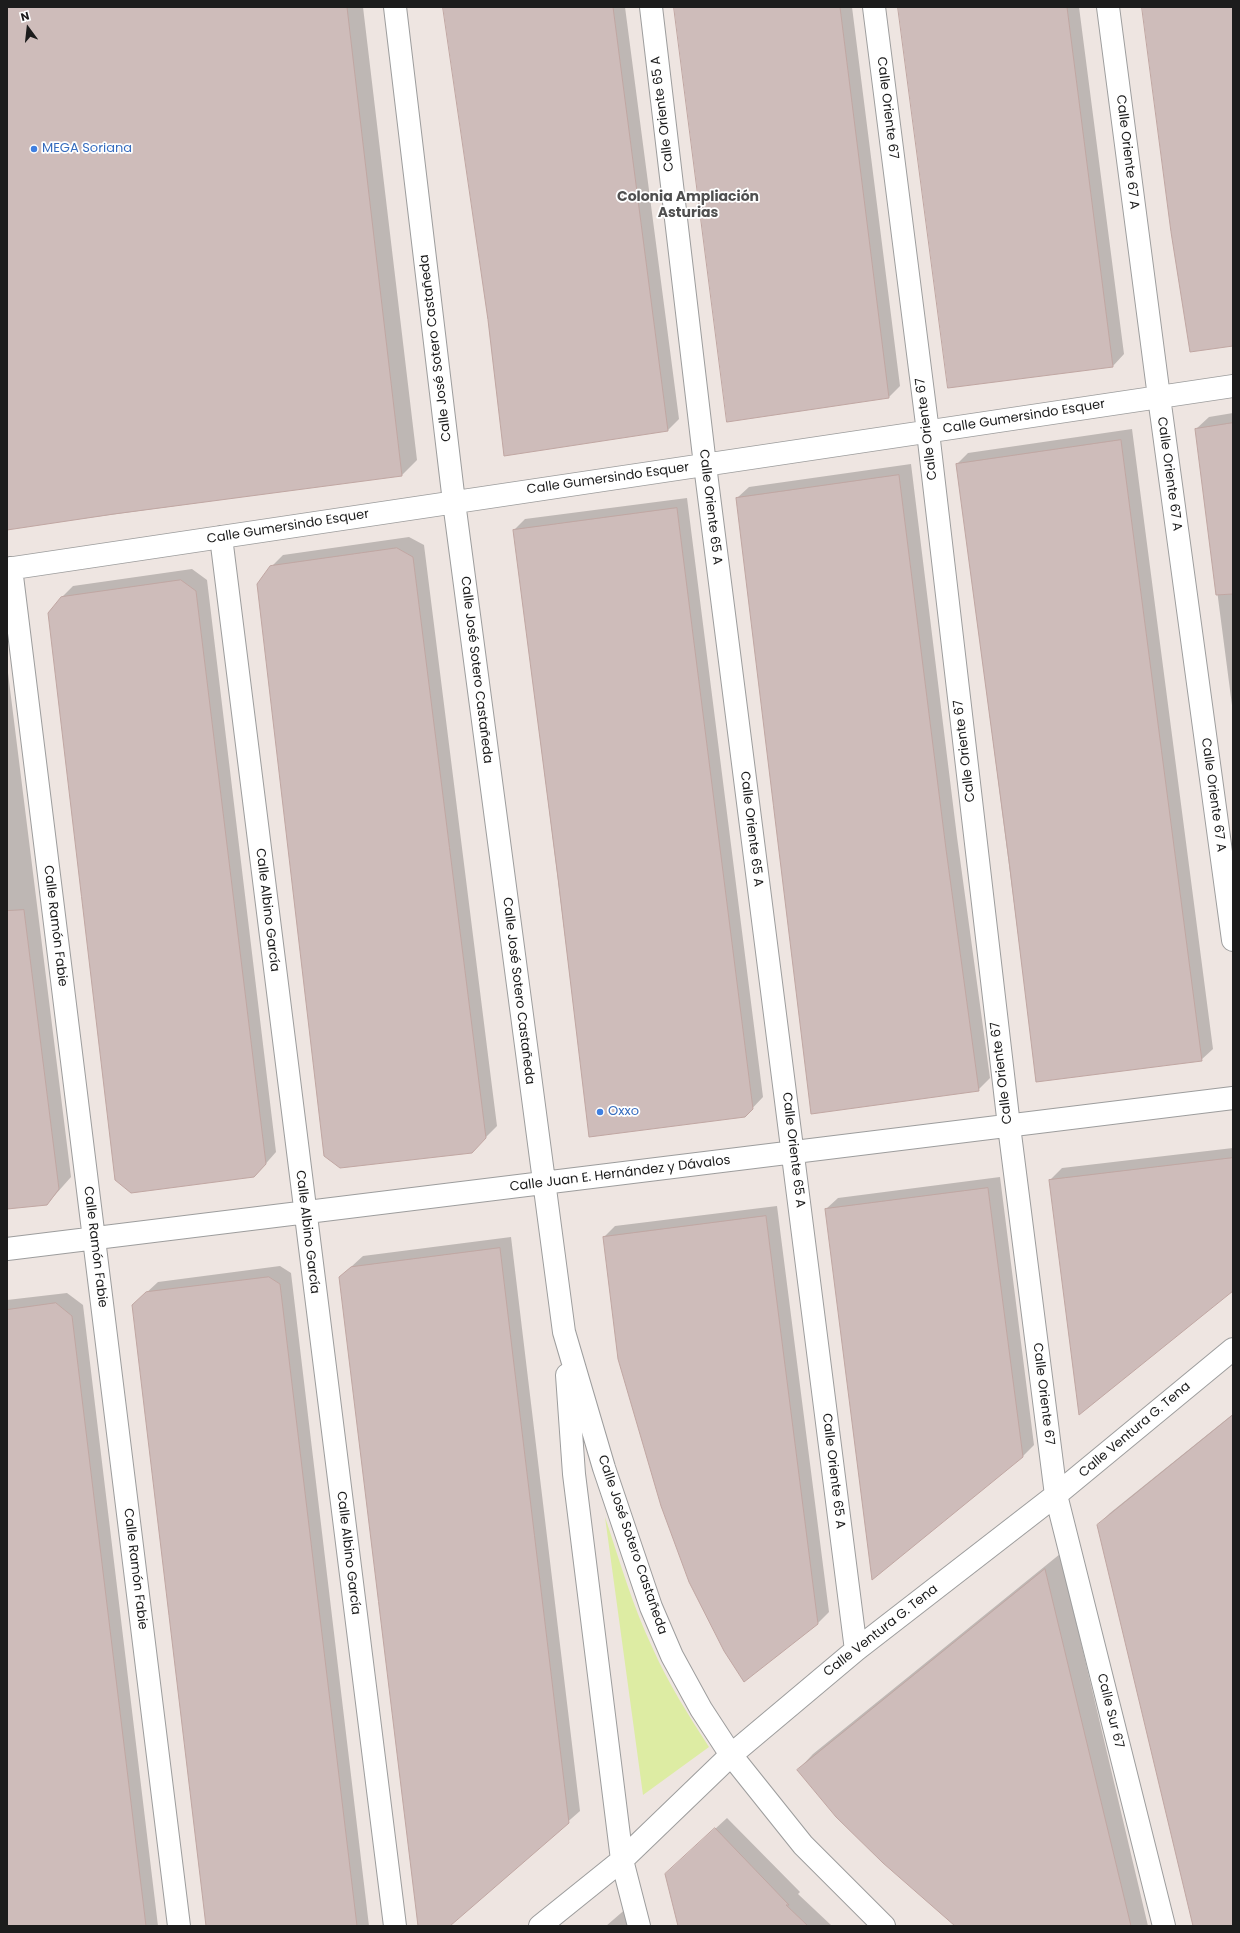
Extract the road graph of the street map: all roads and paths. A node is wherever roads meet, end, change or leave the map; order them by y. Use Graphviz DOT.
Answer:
graph roads {
  1 [pos="395,7"];
  2 [pos="651,7"];
  3 [pos="874,7"];
  4 [pos="1108,7"];
  5 [pos="1233,386"];
  6 [pos="1159,397"];
  7 [pos="928,432"];
  8 [pos="705,465"];
  9 [pos="454,502"];
  10 [pos="221,537"];
  11 [pos="9,568"];
  12 [pos="1233,940"];
  13 [pos="1233,1098"];
  14 [pos="1009,1126"];
  15 [pos="793,1153"];
  16 [pos="543,1183"];
  17 [pos="305,1213"];
  18 [pos="94,1238"];
  19 [pos="7,1249"];
  20 [pos="564,1332"];
  21 [pos="1233,1349"];
  22 [pos="1056,1495"];
  23 [pos="856,1650"];
  24 [pos="731,1755"];
  25 [pos="622,1860"];
  26 [pos="179,1926"];
  27 [pos="395,1926"];
  28 [pos="540,1926"];
  29 [pos="639,1926"];
  30 [pos="884,1926"];
  31 [pos="1164,1926"];
  1 -- 9 [label="street, Calle José Sotero Castañeda"];
  2 -- 8 [label="street, Calle Oriente 65 A"];
  3 -- 7 [label="street, Calle Oriente 67"];
  4 -- 6 [label="street, Calle Oriente 67 A"];
  5 -- 6 [label="street, Calle Gumersindo Esquer"];
  6 -- 7 [label="street, Calle Gumersindo Esquer"];
  6 -- 12 [label="street, Calle Oriente 67 A"];
  7 -- 8 [label="street, Calle Gumersindo Esquer"];
  7 -- 14 [label="street, Calle Oriente 67"];
  8 -- 9 [label="street, Calle Gumersindo Esquer"];
  8 -- 15 [label="street, Calle Oriente 65 A"];
  9 -- 10 [label="street, Calle Gumersindo Esquer"];
  9 -- 16 [label="street, Calle José Sotero Castañeda"];
  10 -- 11 [label="street, Calle Gumersindo Esquer"];
  10 -- 17 [label="street, Calle Albino García"];
  11 -- 18 [label="street, Calle Ramón Fabie"];
  13 -- 14 [label="street, Calle Juan E. Hernández y Dávalos"];
  14 -- 15 [label="street, Calle Juan E. Hernández y Dávalos"];
  14 -- 22 [label="street, Calle Oriente 67"];
  15 -- 16 [label="street, Calle Juan E. Hernández y Dávalos"];
  15 -- 23 [label="street, Calle Oriente 65 A"];
  16 -- 17 [label="street, Calle Juan E. Hernández y Dávalos"];
  16 -- 20 [label="street, Calle José Sotero Castañeda"];
  17 -- 18 [label="street, Calle Juan E. Hernández y Dávalos"];
  17 -- 27 [label="street, Calle Albino García"];
  18 -- 19 [label="street, Calle Juan E. Hernández y Dávalos"];
  18 -- 26 [label="street, Calle Ramón Fabie"];
  20 -- 24 [label="street, Calle José Sotero Castañeda"];
  20 -- 25 [label="street, Calle José Sotero Castañeda"];
  21 -- 22 [label="street, Calle Ventura G. Tena"];
  22 -- 23 [label="street, Calle Ventura G. Tena"];
  22 -- 31 [label="street, Calle Sur 67"];
  23 -- 24 [label="street, Calle Ventura G. Tena"];
  24 -- 25 [label="street, Calle Ventura G. Tena"];
  24 -- 30 [label="street, Calle José Sotero Castañeda"];
  25 -- 28 [label="street, Calle Ventura G. Tena"];
  25 -- 29 [label="street, Calle José Sotero Castañeda"];
}
